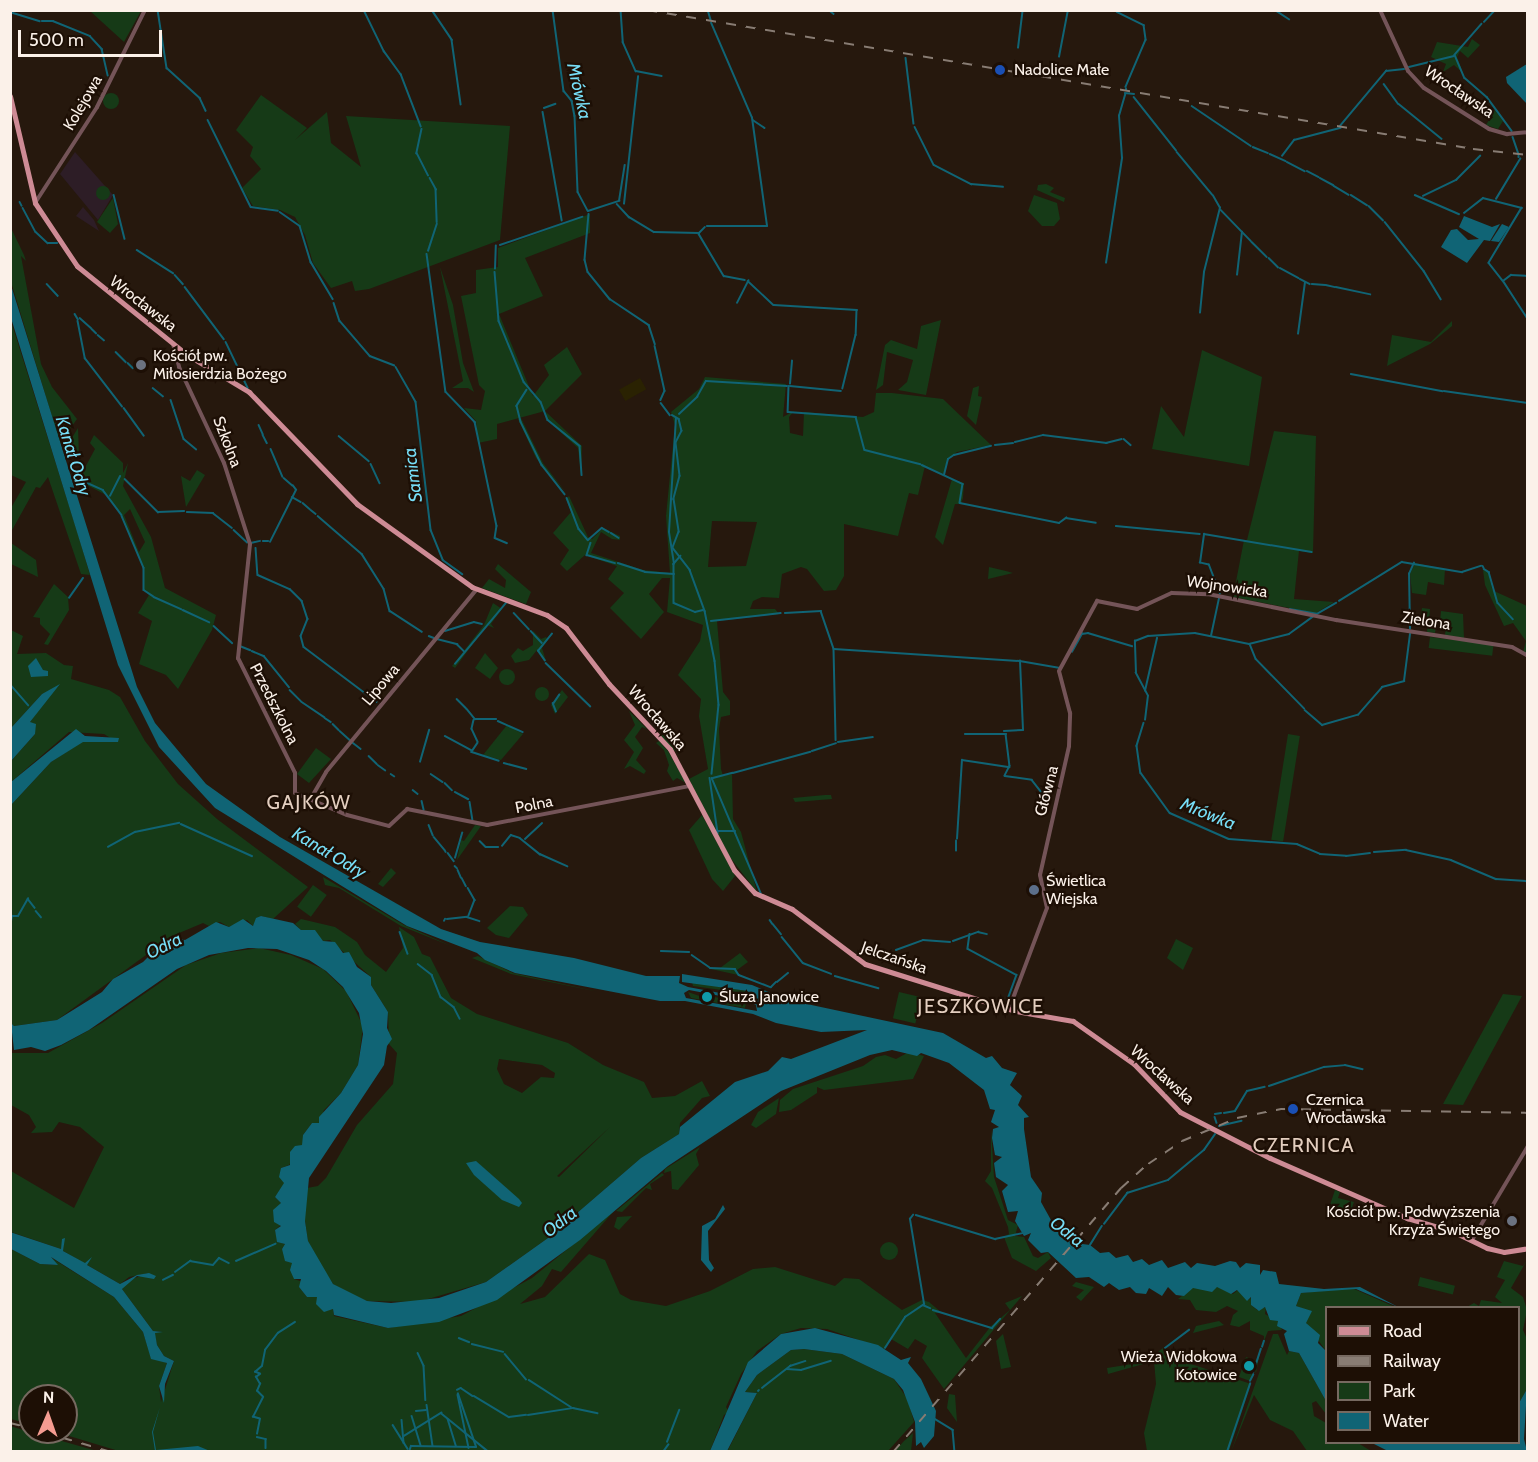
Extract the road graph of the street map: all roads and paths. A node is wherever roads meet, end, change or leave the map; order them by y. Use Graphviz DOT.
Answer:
graph roads {
  1 [pos="145,10"];
  2 [pos="1380,10"];
  3 [pos="10,96"];
  4 [pos="1527,132"];
  5 [pos="36,203"];
  6 [pos="176,351"];
  7 [pos="249,553"];
  8 [pos="477,589"];
  9 [pos="1117,607"];
  10 [pos="1336,620"];
  11 [pos="1527,656"];
  12 [pos="690,786"];
  13 [pos="310,800"];
  14 [pos="749,888"];
  15 [pos="1009,1010"];
  16 [pos="1049,1016"];
  17 [pos="1527,1146"];
  18 [pos="1472,1240"];
  19 [pos="1527,1248"];
  1 -- 5 [label="street, Kolejowa"];
  2 -- 4 [label="street, Wrocławska"];
  3 -- 5 [label="main road, Wrocławska"];
  5 -- 6 [label="main road, Wrocławska"];
  6 -- 7 [label="street, Szkolna"];
  6 -- 8 [label="main road, Wrocławska"];
  7 -- 13 [label="street, Przedszkolna"];
  8 -- 12 [label="main road, Wrocławska"];
  8 -- 13 [label="street, Lipowa"];
  9 -- 10 [label="street, Wojnowicka"];
  9 -- 15 [label="street, Główna"];
  10 -- 11 [label="street, Zielona"];
  12 -- 13 [label="street, Polna"];
  12 -- 14 [label="main road, Wrocławska"];
  14 -- 15 [label="main road, Jelczańska"];
  15 -- 16 [label="main road, Jelczańska"];
  16 -- 18 [label="main road, Wrocławska"];
  17 -- 18 [label="street"];
  18 -- 19 [label="main road, Wrocławska"];
}
